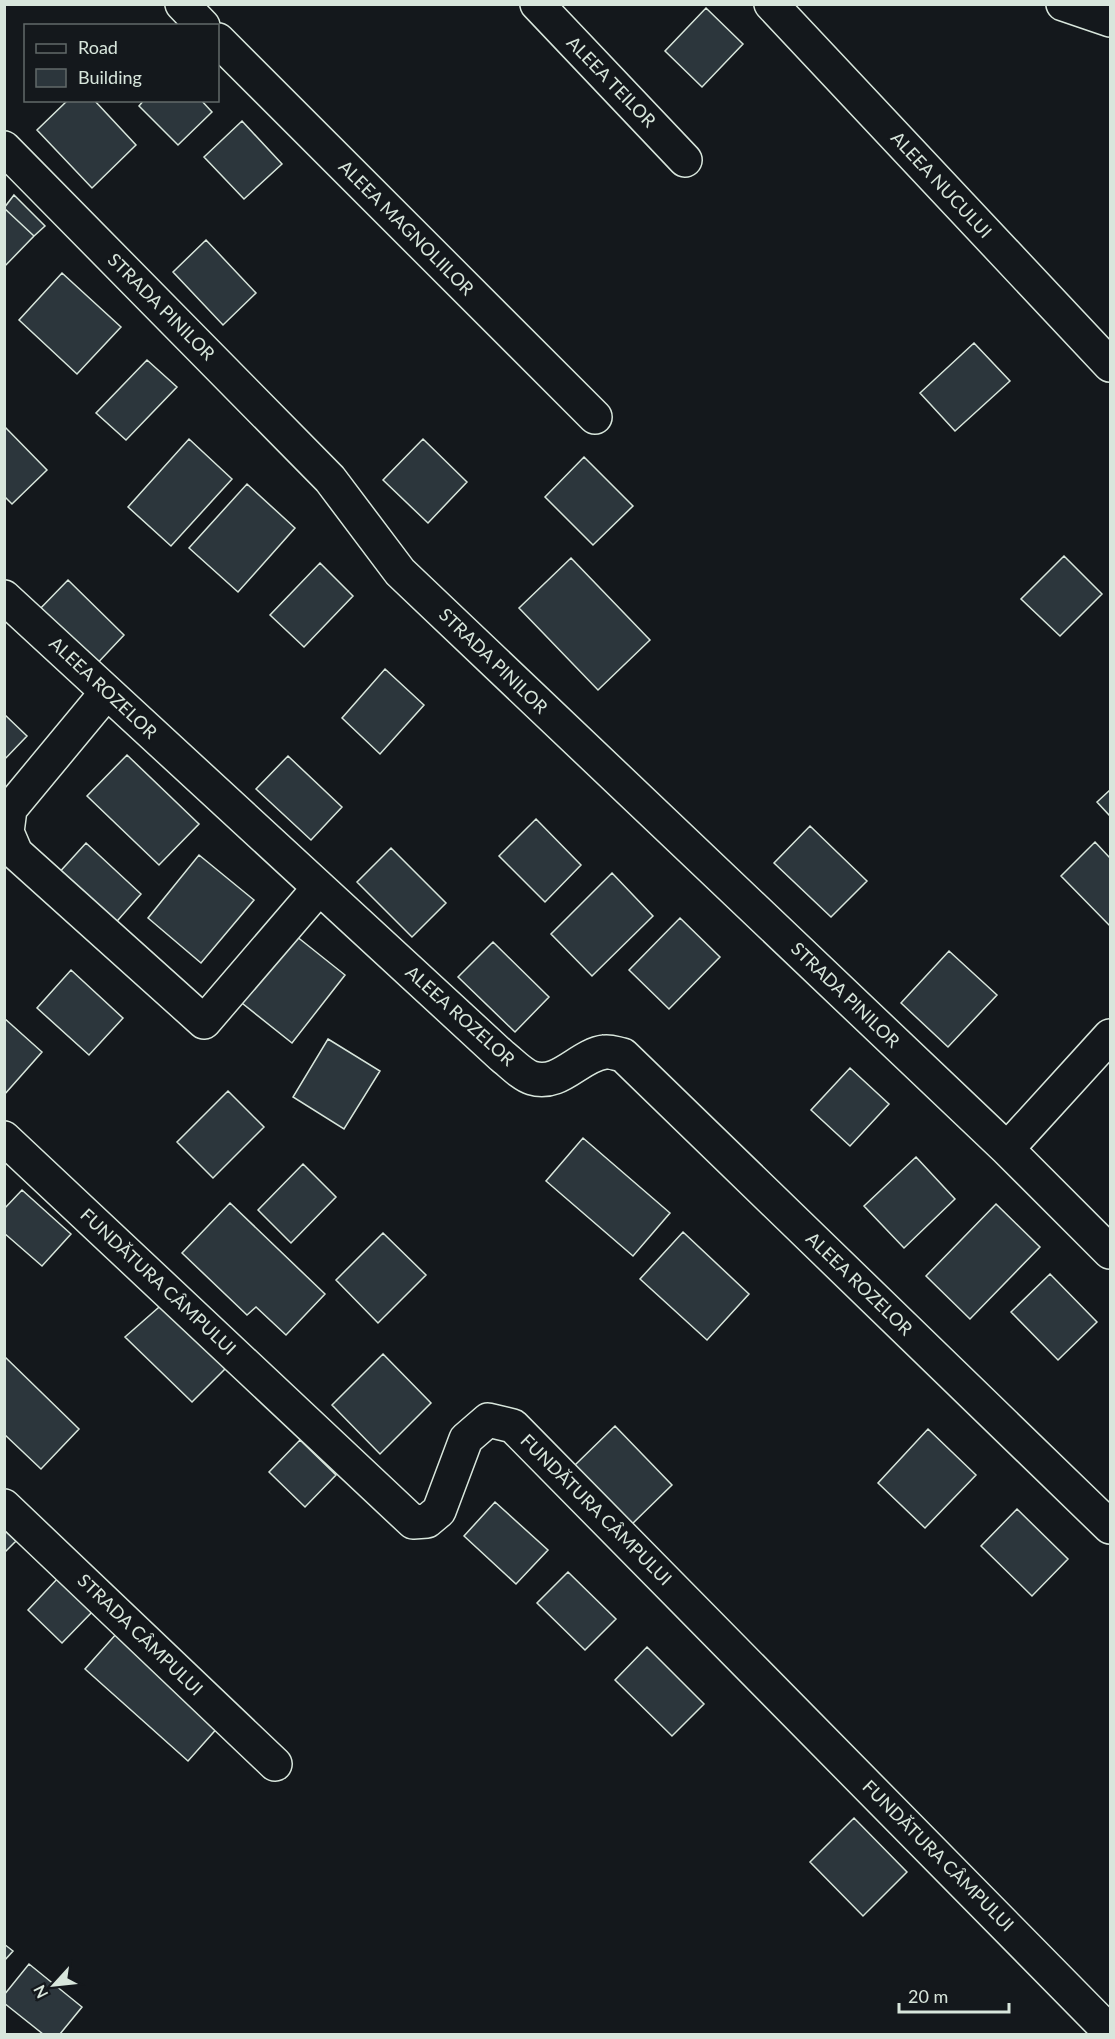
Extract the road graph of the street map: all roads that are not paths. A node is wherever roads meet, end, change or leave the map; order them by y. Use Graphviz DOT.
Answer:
graph roads {
  1 [pos="182,4"];
  2 [pos="537,4"];
  3 [pos="771,4"];
  4 [pos="1063,4"];
  5 [pos="1110,20"];
  6 [pos="201,24"];
  7 [pos="219,41"];
  8 [pos="4,148"];
  9 [pos="685,160"];
  10 [pos="1110,365"];
  11 [pos="595,417"];
  12 [pos="4,597"];
  13 [pos="107,692"];
  14 [pos="319,888"];
  15 [pos="1110,1036"];
  16 [pos="4,1138"];
  17 [pos="1007,1149"];
  18 [pos="1110,1252"];
  19 [pos="4,1506"];
  20 [pos="1110,1527"];
  21 [pos="274,1764"];
  22 [pos="1110,2032"];
  1 -- 6 [label="street"];
  2 -- 9 [label="street, ALEEA TEILOR"];
  3 -- 10 [label="street, ALEEA NUCULUI"];
  4 -- 5 [label="street"];
  7 -- 11 [label="street, ALEEA MAGNOLIILOR"];
  8 -- 17 [label="street, STRADA PINILOR"];
  12 -- 13 [label="street, ALEEA ROZELOR"];
  13 -- 14 [label="street, ALEEA ROZELOR"];
  13 -- 14 [label="street"];
  14 -- 20 [label="street, ALEEA ROZELOR"];
  15 -- 17 [label="street"];
  16 -- 22 [label="street, FUNDĂTURA CÂMPULUI"];
  17 -- 18 [label="street, STRADA PINILOR"];
  19 -- 21 [label="street, STRADA CÂMPULUI"];
}
